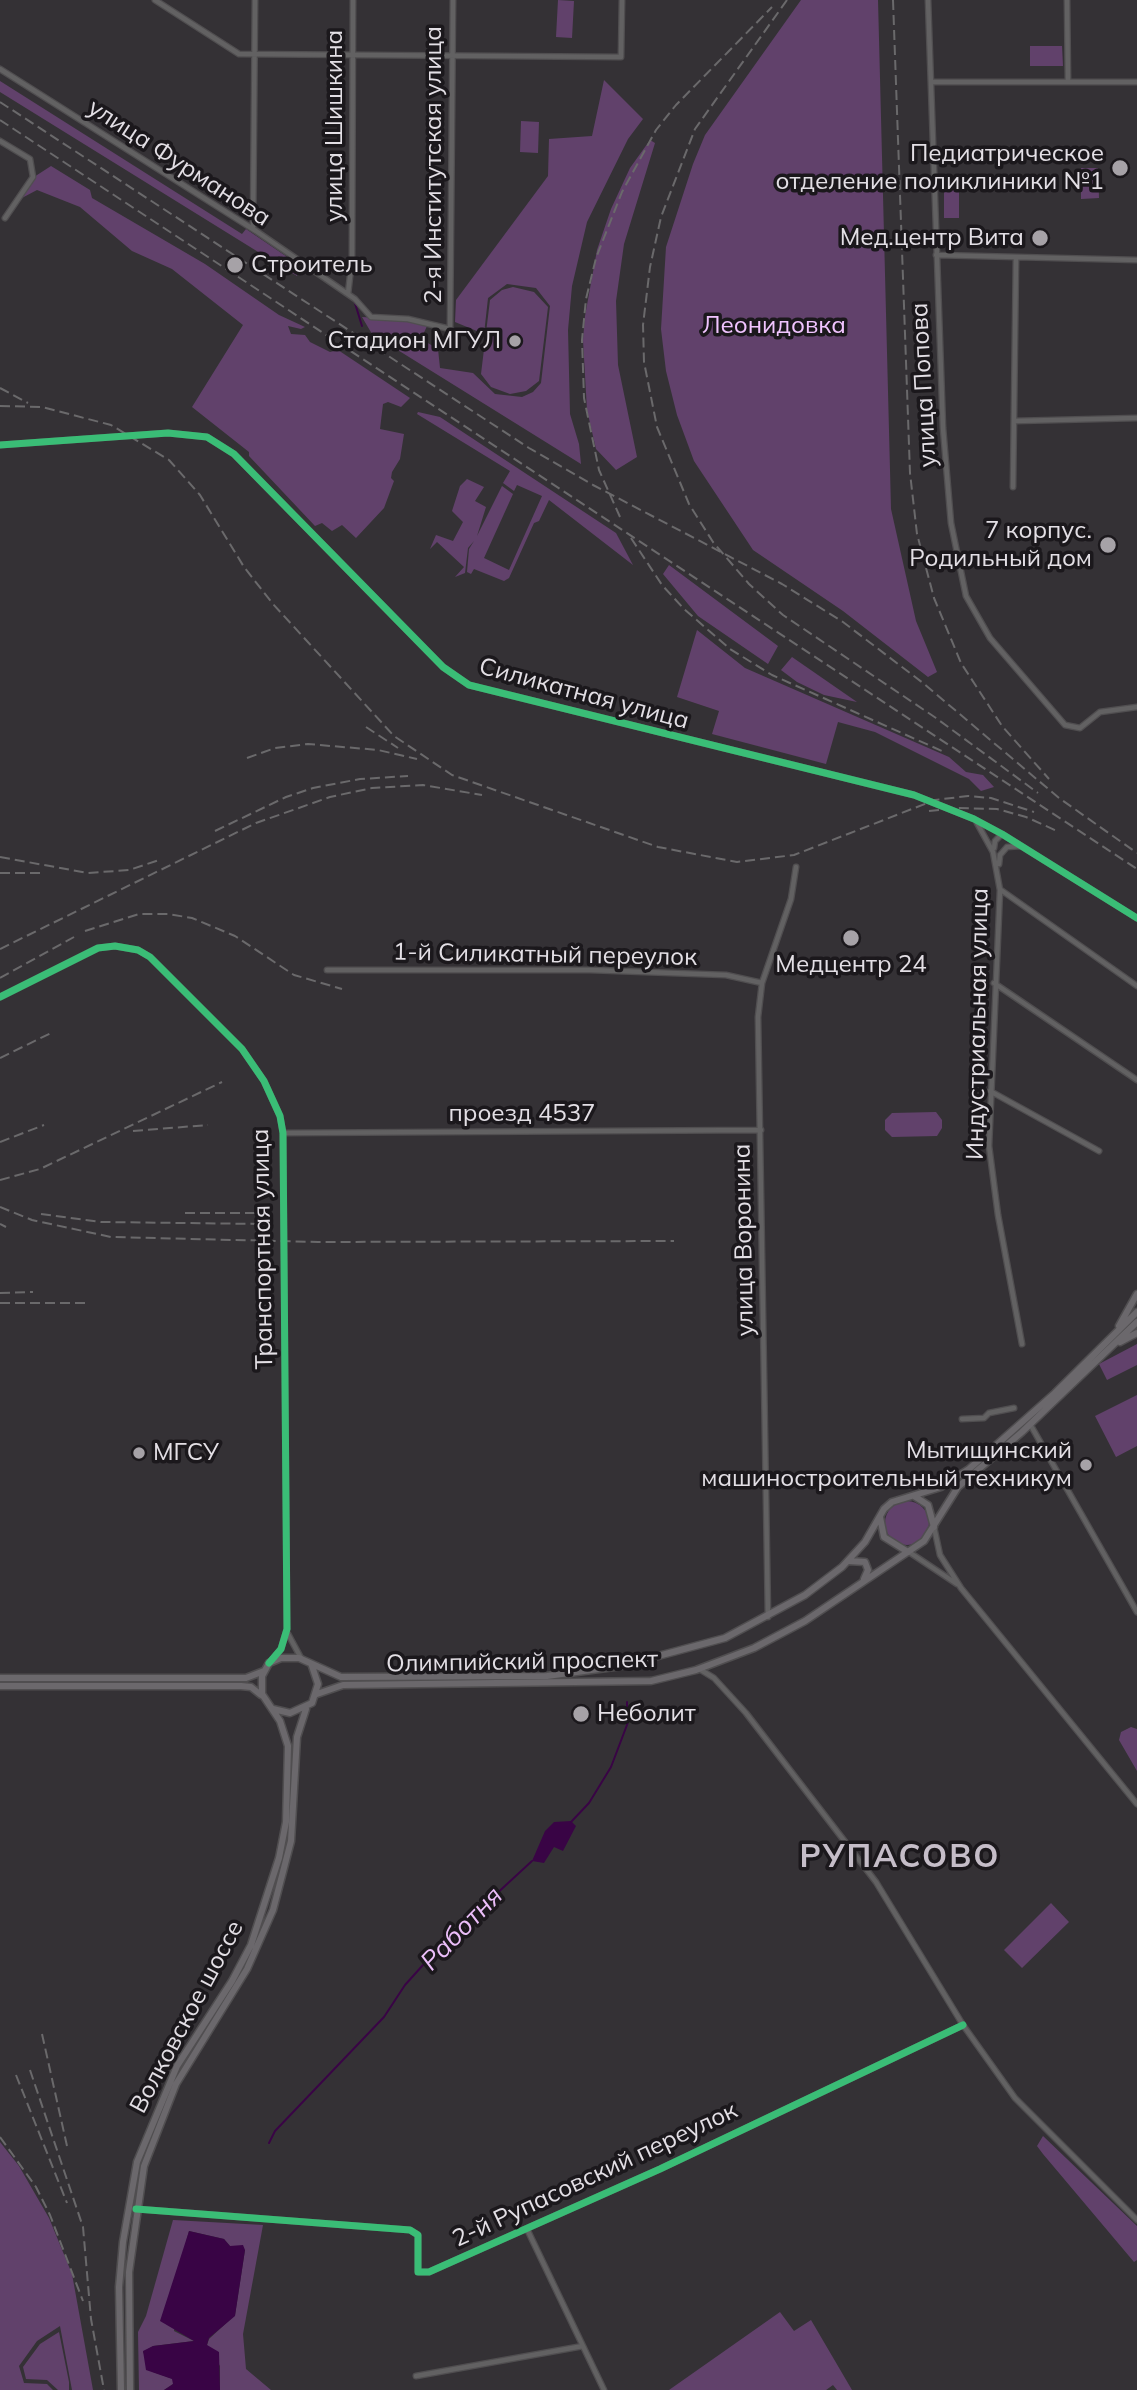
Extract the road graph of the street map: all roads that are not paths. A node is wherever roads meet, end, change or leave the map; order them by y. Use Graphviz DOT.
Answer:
graph roads {
  1 [pos="155,0"];
  2 [pos="255,0"];
  3 [pos="353,0"];
  4 [pos="453,0"];
  5 [pos="622,0"];
  6 [pos="928,0"];
  7 [pos="1067,0"];
  8 [pos="352,53"];
  9 [pos="255,54"];
  10 [pos="454,55"];
  11 [pos="0,69"];
  12 [pos="932,82"];
  13 [pos="1068,82"];
  14 [pos="1137,82"];
  15 [pos="0,141"];
  16 [pos="5,218"];
  17 [pos="253,230"];
  18 [pos="936,255"];
  19 [pos="1016,258"];
  20 [pos="1137,260"];
  21 [pos="348,294"];
  22 [pos="450,329"];
  23 [pos="1137,418"];
  24 [pos="1014,421"];
  25 [pos="0,445"];
  26 [pos="1013,487"];
  27 [pos="1137,707"];
  28 [pos="974,819"];
  29 [pos="1002,834"];
  30 [pos="1022,846"];
  31 [pos="993,852"];
  32 [pos="796,867"];
  33 [pos="998,872"];
  34 [pos="1000,890"];
  35 [pos="1137,918"];
  36 [pos="327,970"];
  37 [pos="762,983"];
  38 [pos="994,983"];
  39 [pos="1137,986"];
  40 [pos="0,997"];
  41 [pos="1137,1080"];
  42 [pos="990,1091"];
  43 [pos="761,1130"];
  44 [pos="283,1133"];
  45 [pos="1099,1151"];
  46 [pos="1137,1294"];
  47 [pos="1137,1312"];
  48 [pos="1137,1322"];
  49 [pos="1116,1331"];
  50 [pos="1137,1333"];
  51 [pos="1022,1343"];
  52 [pos="1112,1347"];
  53 [pos="1014,1408"];
  54 [pos="962,1419"];
  55 [pos="1031,1424"];
  56 [pos="907,1496"];
  57 [pos="880,1516"];
  58 [pos="934,1527"];
  59 [pos="908,1552"];
  60 [pos="849,1561"];
  61 [pos="863,1581"];
  62 [pos="961,1587"];
  63 [pos="1137,1612"];
  64 [pos="768,1618"];
  65 [pos="287,1629"];
  66 [pos="301,1658"];
  67 [pos="722,1661"];
  68 [pos="269,1663"];
  69 [pos="310,1664"];
  70 [pos="621,1666"];
  71 [pos="602,1669"];
  72 [pos="696,1670"];
  73 [pos="264,1671"];
  74 [pos="0,1678"];
  75 [pos="714,1678"];
  76 [pos="624,1682"];
  77 [pos="604,1683"];
  78 [pos="0,1686"];
  79 [pos="317,1695"];
  80 [pos="263,1698"];
  81 [pos="271,1708"];
  82 [pos="306,1709"];
  83 [pos="1137,1804"];
  84 [pos="963,2025"];
  85 [pos="136,2209"];
  86 [pos="1137,2220"];
  87 [pos="527,2229"];
  88 [pos="583,2346"];
  89 [pos="416,2376"];
  90 [pos="121,2390"];
  91 [pos="130,2390"];
  92 [pos="604,2390"];
  1 -- 9 [label="street"];
  2 -- 9 [label="street"];
  3 -- 8 [label="street, улица Шишкина"];
  4 -- 10 [label="street, 2-я Институтская улица"];
  5 -- 10 [label="street"];
  6 -- 12 [label="street, улица Попова"];
  7 -- 13 [label="street"];
  8 -- 9 [label="street"];
  8 -- 10 [label="street"];
  8 -- 21 [label="street, улица Шишкина"];
  9 -- 17 [label="street"];
  10 -- 22 [label="street, 2-я Институтская улица"];
  11 -- 17 [label="street, улица Фурманова"];
  12 -- 13 [label="street"];
  12 -- 18 [label="street, улица Попова"];
  13 -- 14 [label="street"];
  15 -- 16 [label="street"];
  17 -- 21 [label="street, улица Фурманова"];
  18 -- 19 [label="street"];
  18 -- 27 [label="street, улица Попова"];
  19 -- 20 [label="street"];
  19 -- 24 [label="street"];
  21 -- 22 [label="street, улица Фурманова"];
  23 -- 24 [label="street"];
  24 -- 26 [label="street"];
  25 -- 28 [label="street, Силикатная улица"];
  28 -- 29 [label="street, Силикатная улица"];
  28 -- 31 [label="street, Индустриальная улица"];
  29 -- 30 [label="street, Силикатная улица"];
  29 -- 31 [label="street, Индустриальная улица"];
  30 -- 33 [label="street, Индустриальная улица"];
  30 -- 35 [label="street, Силикатная улица"];
  31 -- 33 [label="street, Индустриальная улица"];
  32 -- 37 [label="street, улица Воронина"];
  33 -- 34 [label="street, Индустриальная улица"];
  34 -- 38 [label="street, Индустриальная улица"];
  34 -- 39 [label="street"];
  36 -- 37 [label="street, 1-й Силикатный переулок"];
  37 -- 43 [label="street, улица Воронина"];
  38 -- 41 [label="street"];
  38 -- 42 [label="street, Индустриальная улица"];
  40 -- 44 [label="street, Транспортная улица"];
  42 -- 45 [label="street"];
  42 -- 51 [label="street, Индустриальная улица"];
  43 -- 44 [label="street, проезд 4537"];
  43 -- 64 [label="street, улица Воронина"];
  44 -- 65 [label="street, Транспортная улица"];
  46 -- 49 [label="main road"];
  47 -- 49 [label="main road, Олимпийский проспект"];
  48 -- 52 [label="main road, Олимпийский проспект"];
  49 -- 56 [label="main road, Олимпийский проспект"];
  50 -- 52 [label="main road"];
  52 -- 55 [label="main road, Олимпийский проспект"];
  53 -- 54 [label="street"];
  55 -- 58 [label="main road, Олимпийский проспект"];
  55 -- 63 [label="street"];
  56 -- 57 [label="main road, Олимпийский проспект"];
  56 -- 58 [label="main road"];
  57 -- 59 [label="main road"];
  57 -- 60 [label="main road, Олимпийский проспект"];
  58 -- 59 [label="main road, Олимпийский проспект"];
  58 -- 62 [label="street"];
  59 -- 61 [label="main road, Олимпийский проспект"];
  59 -- 62 [label="street"];
  60 -- 61 [label="main road"];
  60 -- 64 [label="main road, Олимпийский проспект"];
  61 -- 67 [label="main road, Олимпийский проспект"];
  62 -- 83 [label="street"];
  64 -- 70 [label="main road, Олимпийский проспект"];
  65 -- 66 [label="street, Транспортная улица"];
  65 -- 68 [label="street, Транспортная улица"];
  66 -- 68 [label="main road"];
  66 -- 69 [label="main road"];
  67 -- 72 [label="main road, Олимпийский проспект"];
  67 -- 75 [label="street"];
  68 -- 73 [label="main road"];
  69 -- 71 [label="main road, Олимпийский проспект"];
  69 -- 79 [label="main road"];
  70 -- 71 [label="main road, Олимпийский проспект"];
  70 -- 76 [label="main road"];
  71 -- 77 [label="main road"];
  72 -- 75 [label="street"];
  72 -- 76 [label="main road, Олимпийский проспект"];
  73 -- 74 [label="main road"];
  73 -- 80 [label="main road"];
  75 -- 84 [label="street"];
  76 -- 77 [label="main road, Олимпийский проспект"];
  77 -- 79 [label="main road, Олимпийский проспект"];
  78 -- 80 [label="main road"];
  79 -- 82 [label="main road"];
  80 -- 81 [label="main road"];
  81 -- 82 [label="main road"];
  81 -- 90 [label="main road, Волковское шоссе"];
  82 -- 85 [label="main road, Волковское шоссе"];
  84 -- 86 [label="street"];
  84 -- 87 [label="street, 2-й Рупасовский переулок"];
  85 -- 87 [label="street, 2-й Рупасовский переулок"];
  85 -- 91 [label="main road, Волковское шоссе"];
  87 -- 88 [label="street"];
  88 -- 89 [label="street"];
  88 -- 92 [label="street"];
}
